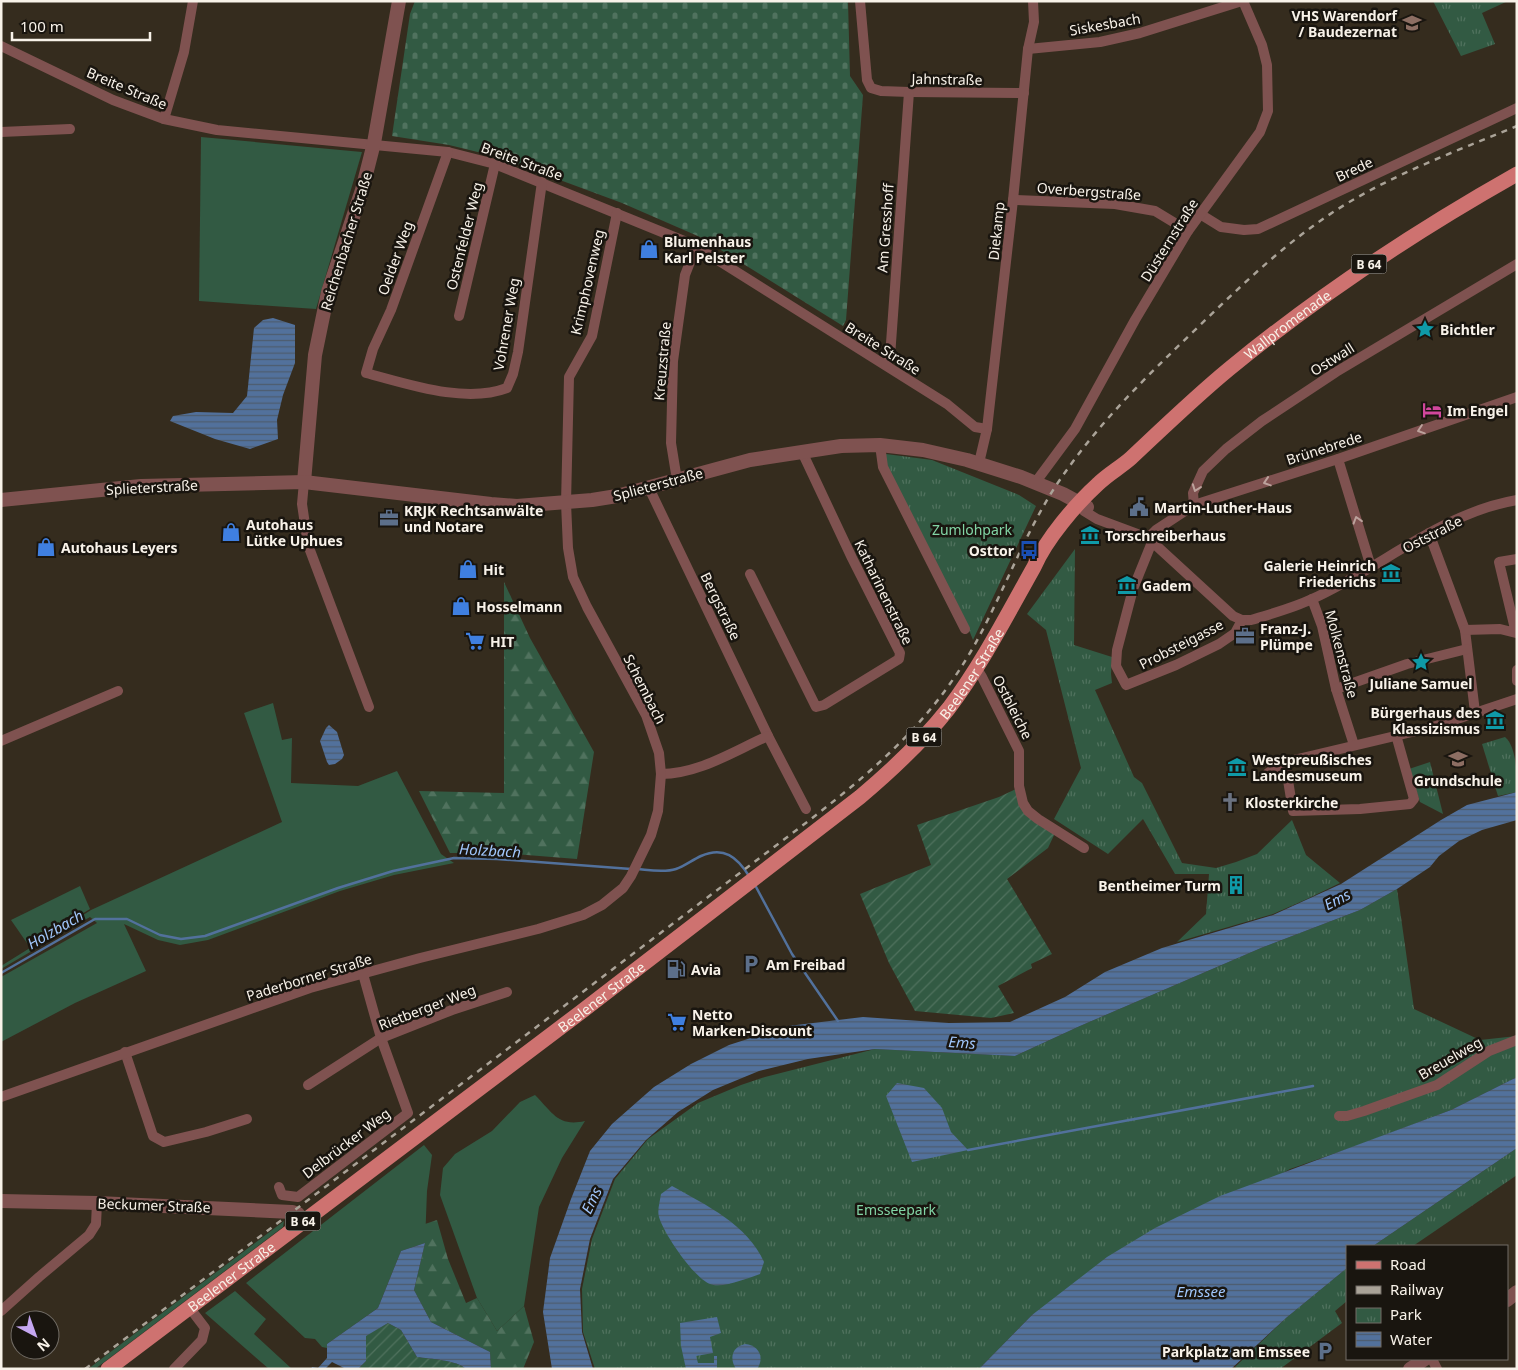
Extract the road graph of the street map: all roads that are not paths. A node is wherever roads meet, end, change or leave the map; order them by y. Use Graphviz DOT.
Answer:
graph roads {
  1 [pos="193,1"];
  2 [pos="399,1"];
  3 [pos="860,1"];
  4 [pos="1033,1"];
  5 [pos="1242,1"];
  6 [pos="1,46"];
  7 [pos="1028,49"];
  8 [pos="909,92"];
  9 [pos="1024,93"];
  10 [pos="1517,108"];
  11 [pos="164,119"];
  12 [pos="70,129"];
  13 [pos="1,132"];
  14 [pos="374,144"];
  15 [pos="448,152"];
  16 [pos="496,164"];
  17 [pos="1517,174"];
  18 [pos="542,182"];
  19 [pos="1013,200"];
  20 [pos="617,213"];
  21 [pos="1200,214"];
  22 [pos="1188,231"];
  23 [pos="696,247"];
  24 [pos="1517,264"];
  25 [pos="459,316"];
  26 [pos="886,365"];
  27 [pos="366,373"];
  28 [pos="1517,397"];
  29 [pos="987,429"];
  30 [pos="880,445"];
  31 [pos="803,451"];
  32 [pos="1338,458"];
  33 [pos="980,464"];
  34 [pos="1007,474"];
  35 [pos="677,480"];
  36 [pos="304,482"];
  37 [pos="1035,483"];
  38 [pos="649,488"];
  39 [pos="1,500"];
  40 [pos="1517,500"];
  41 [pos="566,504"];
  42 [pos="1194,505"];
  43 [pos="1082,507"];
  44 [pos="1429,532"];
  45 [pos="1150,540"];
  46 [pos="1517,559"];
  47 [pos="1371,567"];
  48 [pos="750,574"];
  49 [pos="1312,599"];
  50 [pos="1242,620"];
  51 [pos="965,629"];
  52 [pos="1465,630"];
  53 [pos="1516,637"];
  54 [pos="1467,650"];
  55 [pos="977,669"];
  56 [pos="1517,670"];
  57 [pos="1517,681"];
  58 [pos="1336,689"];
  59 [pos="118,691"];
  60 [pos="1517,699"];
  61 [pos="369,707"];
  62 [pos="1475,712"];
  63 [pos="1396,735"];
  64 [pos="768,736"];
  65 [pos="2,737"];
  66 [pos="1354,745"];
  67 [pos="1285,762"];
  68 [pos="1268,773"];
  69 [pos="661,774"];
  70 [pos="806,809"];
  71 [pos="1084,848"];
  72 [pos="623,888"];
  73 [pos="363,974"];
  74 [pos="507,992"];
  75 [pos="381,1038"];
  76 [pos="1517,1040"];
  77 [pos="125,1052"];
  78 [pos="308,1085"];
  79 [pos="1,1097"];
  80 [pos="1339,1116"];
  81 [pos="246,1119"];
  82 [pos="279,1187"];
  83 [pos="1,1201"];
  84 [pos="96,1203"];
  85 [pos="303,1221"];
  86 [pos="189,1307"];
  87 [pos="1,1312"];
  88 [pos="1424,1360"];
  89 [pos="108,1369"];
  90 [pos="174,1369"];
  91 [pos="1410,1369"];
  1 -- 11 [label="street"];
  2 -- 14 [label="street, Reichenbacher Straße"];
  3 -- 8 [label="street, Jahnstraße"];
  4 -- 7 [label="street, Diekamp"];
  5 -- 7 [label="street, Siskesbach"];
  5 -- 21 [label="street, Düsternstraße"];
  6 -- 11 [label="street, Breite Straße"];
  7 -- 9 [label="street, Diekamp"];
  8 -- 9 [label="street, Jahnstraße"];
  8 -- 26 [label="street, Am Gresshoff"];
  9 -- 19 [label="street, Diekamp"];
  10 -- 21 [label="street, Brede"];
  11 -- 14 [label="street, Breite Straße"];
  12 -- 13 [label="street"];
  14 -- 15 [label="street, Breite Straße"];
  14 -- 36 [label="street, Reichenbacher Straße"];
  15 -- 16 [label="street, Breite Straße"];
  15 -- 27 [label="street, Oelder Weg"];
  16 -- 18 [label="street, Breite Straße"];
  16 -- 25 [label="street, Ostenfelder Weg"];
  17 -- 43 [label="main road, Wallpromenade / B 64"];
  18 -- 20 [label="street, Breite Straße"];
  18 -- 27 [label="street, Vohrener Weg"];
  19 -- 22 [label="street, Overbergstraße"];
  19 -- 29 [label="street, Diekamp"];
  20 -- 23 [label="street, Breite Straße"];
  20 -- 41 [label="street, Krimphovenweg"];
  21 -- 22 [label="street, Düsternstraße"];
  22 -- 37 [label="street, Düsternstraße"];
  23 -- 26 [label="street, Breite Straße"];
  23 -- 35 [label="street, Kreuzstraße"];
  24 -- 42 [label="street, Ostwall, one-way"];
  26 -- 29 [label="street, Breite Straße"];
  28 -- 32 [label="street, Brünebrede, one-way"];
  29 -- 33 [label="street, Diekamp"];
  30 -- 31 [label="street, Splieterstraße"];
  30 -- 33 [label="street, Splieterstraße"];
  30 -- 51 [label="street"];
  31 -- 35 [label="street, Splieterstraße"];
  31 -- 48 [label="street, Katharinenstraße"];
  32 -- 42 [label="street, Brünebrede, one-way"];
  47 -- 32 [label="street, one-way"];
  33 -- 34 [label="street, Splieterstraße"];
  34 -- 37 [label="street, Splieterstraße"];
  34 -- 43 [label="street, Splieterstraße"];
  35 -- 38 [label="street, Splieterstraße"];
  36 -- 39 [label="street, Splieterstraße"];
  36 -- 41 [label="street, Splieterstraße"];
  36 -- 61 [label="street"];
  37 -- 43 [label="street, Splieterstraße"];
  38 -- 41 [label="street, Splieterstraße"];
  38 -- 64 [label="street, Bergstraße"];
  40 -- 44 [label="street, Oststraße"];
  41 -- 69 [label="street, Schembach"];
  42 -- 45 [label="street, Brünebrede"];
  43 -- 45 [label="street"];
  43 -- 55 [label="main road, Beelener Straße / B 64"];
  44 -- 47 [label="street, Oststraße"];
  44 -- 52 [label="street"];
  45 -- 50 [label="street"];
  45 -- 50 [label="street, Probsteigasse"];
  46 -- 53 [label="street"];
  47 -- 49 [label="street, Oststraße"];
  49 -- 50 [label="street, Oststraße"];
  49 -- 58 [label="street, Molkenstraße"];
  52 -- 53 [label="street"];
  52 -- 54 [label="street"];
  54 -- 58 [label="street"];
  54 -- 62 [label="street"];
  55 -- 71 [label="street, Ostbleiche"];
  55 -- 85 [label="main road, Beelener Straße / B 64"];
  56 -- 57 [label="street"];
  58 -- 66 [label="street, Molkenstraße"];
  59 -- 65 [label="street"];
  60 -- 62 [label="street"];
  62 -- 63 [label="street"];
  63 -- 66 [label="street"];
  63 -- 67 [label="street"];
  64 -- 69 [label="street"];
  64 -- 70 [label="street, Bergstraße"];
  66 -- 67 [label="street"];
  67 -- 68 [label="street"];
  69 -- 72 [label="street, Schembach"];
  72 -- 73 [label="street, Paderborner Straße"];
  73 -- 75 [label="street, Delbrücker Weg"];
  73 -- 77 [label="street, Paderborner Straße"];
  74 -- 75 [label="street, Rietberger Weg"];
  75 -- 78 [label="street, Rietberger Weg"];
  75 -- 82 [label="street, Delbrücker Weg"];
  76 -- 80 [label="street, Breuelweg"];
  77 -- 79 [label="street, Paderborner Straße"];
  77 -- 81 [label="street"];
  83 -- 84 [label="street, Beckumer Straße"];
  84 -- 85 [label="street, Beckumer Straße"];
  84 -- 87 [label="street"];
  85 -- 86 [label="main road, Beelener Straße / B 64"];
  86 -- 89 [label="main road, Beelener Straße / B 64"];
  86 -- 90 [label="street"];
  88 -- 91 [label="street"];
}
